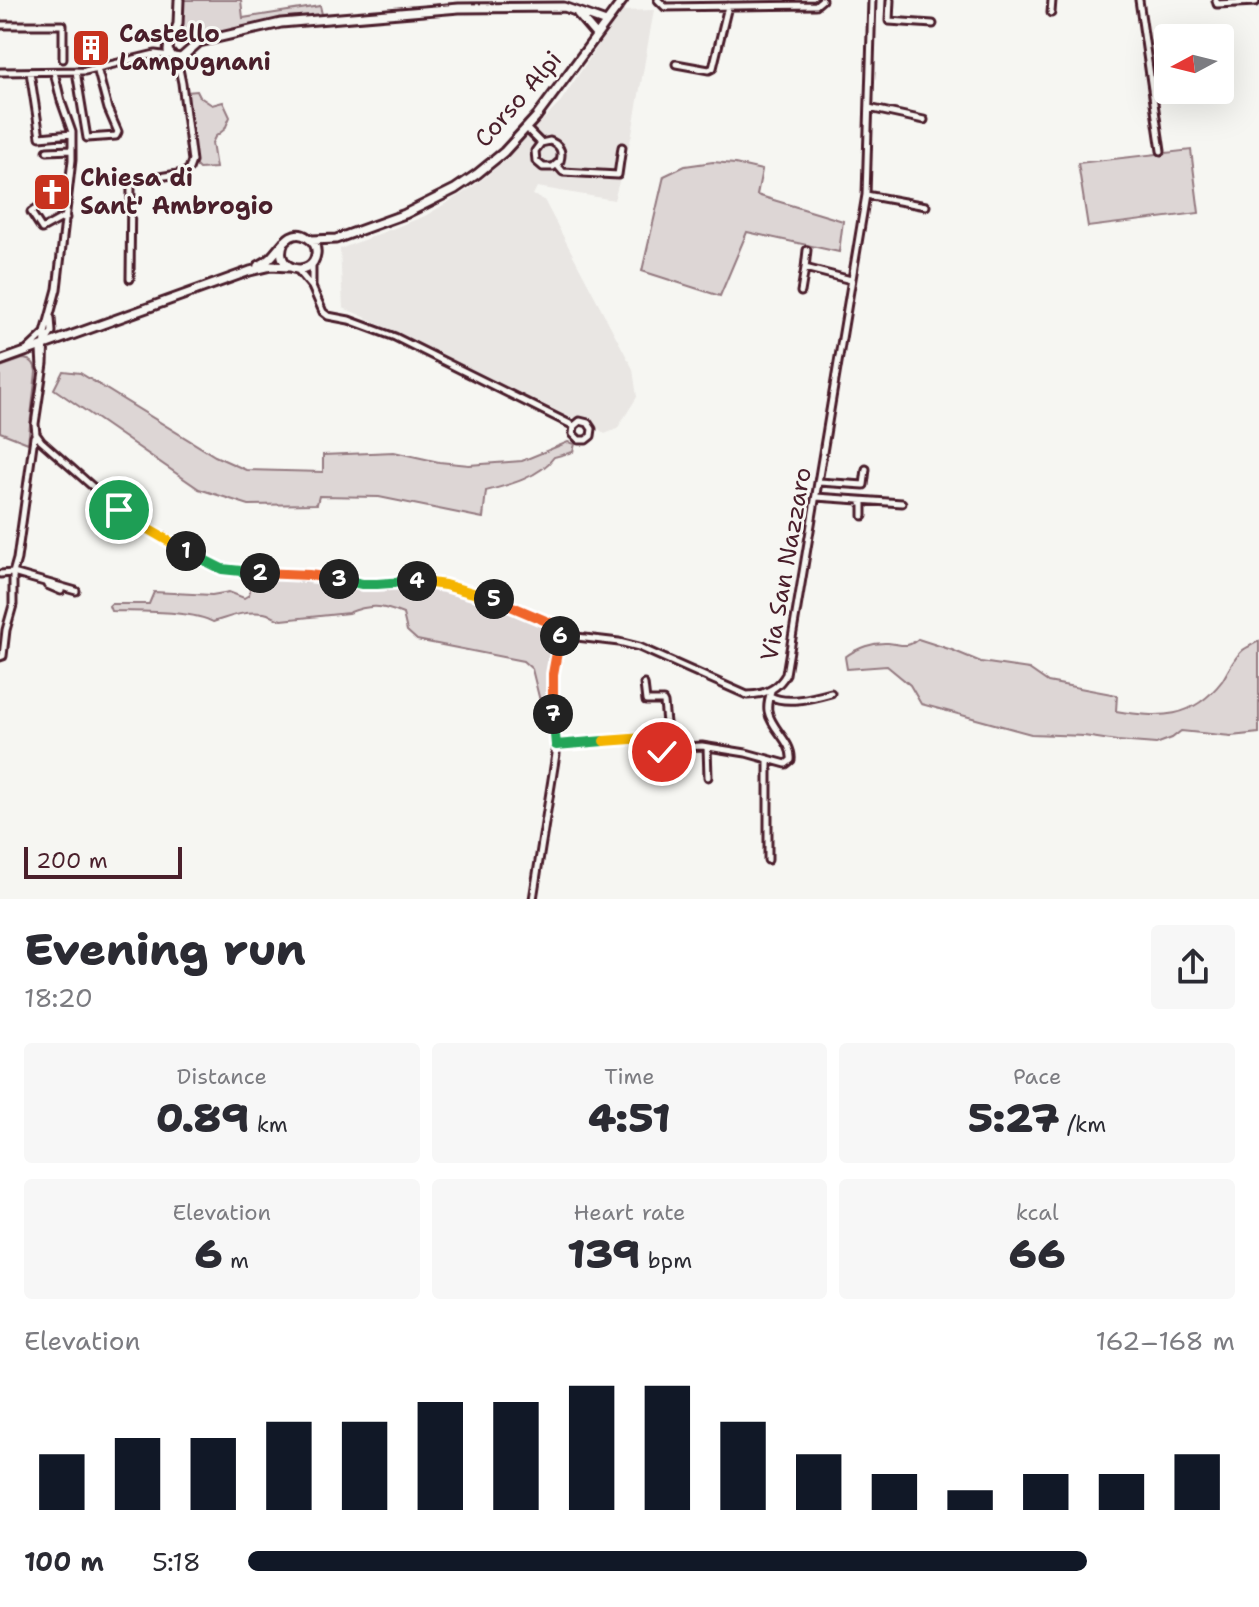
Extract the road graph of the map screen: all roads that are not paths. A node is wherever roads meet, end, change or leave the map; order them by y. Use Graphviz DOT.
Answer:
graph roads {
  1 [pos="179,0"];
  2 [pos="623,0"];
  3 [pos="658,0"];
  4 [pos="822,0"];
  5 [pos="872,0"];
  6 [pos="890,0"];
  7 [pos="1052,0"];
  8 [pos="1139,0"];
  9 [pos="1216,0"];
  10 [pos="1255,0"];
  11 [pos="728,6"];
  12 [pos="577,12"];
  13 [pos="1051,13"];
  14 [pos="606,22"];
  15 [pos="178,24"];
  16 [pos="933,24"];
  17 [pos="0,25"];
  18 [pos="596,35"];
  19 [pos="184,39"];
  20 [pos="170,41"];
  21 [pos="199,42"];
  22 [pos="155,54"];
  23 [pos="187,54"];
  24 [pos="174,57"];
  25 [pos="63,59"];
  26 [pos="676,64"];
  27 [pos="97,68"];
  28 [pos="76,71"];
  29 [pos="0,72"];
  30 [pos="30,72"];
  31 [pos="54,72"];
  32 [pos="869,108"];
  33 [pos="924,120"];
  34 [pos="526,128"];
  35 [pos="72,134"];
  36 [pos="541,143"];
  37 [pos="622,147"];
  38 [pos="72,150"];
  39 [pos="47,151"];
  40 [pos="1161,151"];
  41 [pos="557,165"];
  42 [pos="866,195"];
  43 [pos="68,199"];
  44 [pos="926,206"];
  45 [pos="66,218"];
  46 [pos="336,239"];
  47 [pos="312,240"];
  48 [pos="284,242"];
  49 [pos="807,250"];
  50 [pos="316,254"];
  51 [pos="312,263"];
  52 [pos="293,268"];
  53 [pos="805,268"];
  54 [pos="250,271"];
  55 [pos="130,279"];
  56 [pos="851,280"];
  57 [pos="312,287"];
  58 [pos="801,292"];
  59 [pos="49,333"];
  60 [pos="63,338"];
  61 [pos="44,345"];
  62 [pos="23,353"];
  63 [pos="0,361"];
  64 [pos="42,364"];
  65 [pos="574,426"];
  66 [pos="36,434"];
  67 [pos="866,469"];
  68 [pos="819,482"];
  69 [pos="816,498"];
  70 [pos="902,503"];
  71 [pos="863,516"];
  72 [pos="13,573"];
  73 [pos="0,574"];
  74 [pos="44,582"];
  75 [pos="61,591"];
  76 [pos="76,591"];
  77 [pos="560,635"];
  78 [pos="0,657"];
  79 [pos="644,684"];
  80 [pos="770,693"];
  81 [pos="831,693"];
  82 [pos="663,741"];
  83 [pos="556,745"];
  84 [pos="701,746"];
  85 [pos="768,759"];
  86 [pos="653,773"];
  87 [pos="708,777"];
  88 [pos="768,860"];
  89 [pos="533,899"];
  1 -- 15 [label="main road"];
  2 -- 14 [label="main road, Corso Alpi"];
  3 -- 11 [label="street"];
  4 -- 11 [label="street"];
  5 -- 32 [label="street, Via San Nazzaro"];
  6 -- 16 [label="street"];
  7 -- 13 [label="street"];
  8 -- 40 [label="street"];
  9 -- 10 [label="street"];
  11 -- 26 [label="street"];
  12 -- 14 [label="main road"];
  12 -- 18 [label="main road"];
  12 -- 21 [label="main road"];
  14 -- 18 [label="main road, Corso Alpi"];
  15 -- 19 [label="main road"];
  15 -- 20 [label="main road"];
  17 -- 25 [label="street"];
  18 -- 34 [label="main road, Corso Alpi"];
  19 -- 20 [label="main road"];
  19 -- 21 [label="main road"];
  19 -- 23 [label="main road"];
  20 -- 22 [label="street"];
  20 -- 24 [label="main road"];
  21 -- 23 [label="main road"];
  22 -- 24 [label="street"];
  22 -- 27 [label="street"];
  23 -- 24 [label="main road"];
  24 -- 55 [label="street"];
  27 -- 28 [label="street"];
  27 -- 28 [label="street"];
  28 -- 31 [label="street"];
  29 -- 30 [label="street"];
  30 -- 31 [label="street"];
  30 -- 35 [label="street"];
  31 -- 35 [label="street"];
  32 -- 33 [label="street"];
  32 -- 42 [label="street, Via San Nazzaro"];
  34 -- 36 [label="street"];
  34 -- 46 [label="main road, Corso Alpi"];
  35 -- 38 [label="street"];
  36 -- 41 [label="street"];
  36 -- 41 [label="street"];
  37 -- 41 [label="street"];
  38 -- 39 [label="street"];
  38 -- 43 [label="street"];
  42 -- 44 [label="street"];
  42 -- 56 [label="street, Via San Nazzaro"];
  43 -- 45 [label="street"];
  43 -- 45 [label="street"];
  45 -- 59 [label="street"];
  46 -- 47 [label="main road, Corso Alpi"];
  46 -- 50 [label="main road, Corso Alpi"];
  47 -- 48 [label="main road"];
  47 -- 50 [label="main road"];
  48 -- 52 [label="main road"];
  48 -- 54 [label="main road"];
  49 -- 53 [label="street"];
  50 -- 51 [label="main road"];
  51 -- 52 [label="main road"];
  51 -- 57 [label="street"];
  52 -- 54 [label="main road"];
  52 -- 57 [label="street"];
  53 -- 56 [label="street"];
  53 -- 58 [label="street"];
  54 -- 60 [label="main road"];
  56 -- 68 [label="street, Via San Nazzaro"];
  57 -- 65 [label="street"];
  59 -- 60 [label="street"];
  59 -- 61 [label="street"];
  59 -- 62 [label="street"];
  60 -- 61 [label="main road"];
  60 -- 64 [label="street"];
  61 -- 62 [label="main road"];
  61 -- 64 [label="street"];
  62 -- 63 [label="main road"];
  62 -- 64 [label="street"];
  64 -- 66 [label="street"];
  66 -- 72 [label="street"];
  66 -- 77 [label="street, Via San Nazzaro"];
  67 -- 68 [label="street"];
  68 -- 69 [label="street, Via San Nazzaro"];
  69 -- 70 [label="street"];
  69 -- 71 [label="street"];
  69 -- 80 [label="street, Via San Nazzaro"];
  72 -- 73 [label="street"];
  72 -- 74 [label="street"];
  72 -- 78 [label="street"];
  74 -- 75 [label="street"];
  74 -- 76 [label="street"];
  77 -- 80 [label="street, Via San Nazzaro"];
  77 -- 83 [label="street"];
  79 -- 82 [label="street"];
  80 -- 81 [label="street"];
  80 -- 85 [label="street"];
  82 -- 83 [label="street"];
  82 -- 84 [label="street"];
  82 -- 86 [label="street"];
  83 -- 89 [label="street"];
  84 -- 85 [label="street"];
  84 -- 87 [label="street"];
  85 -- 88 [label="street"];
}
